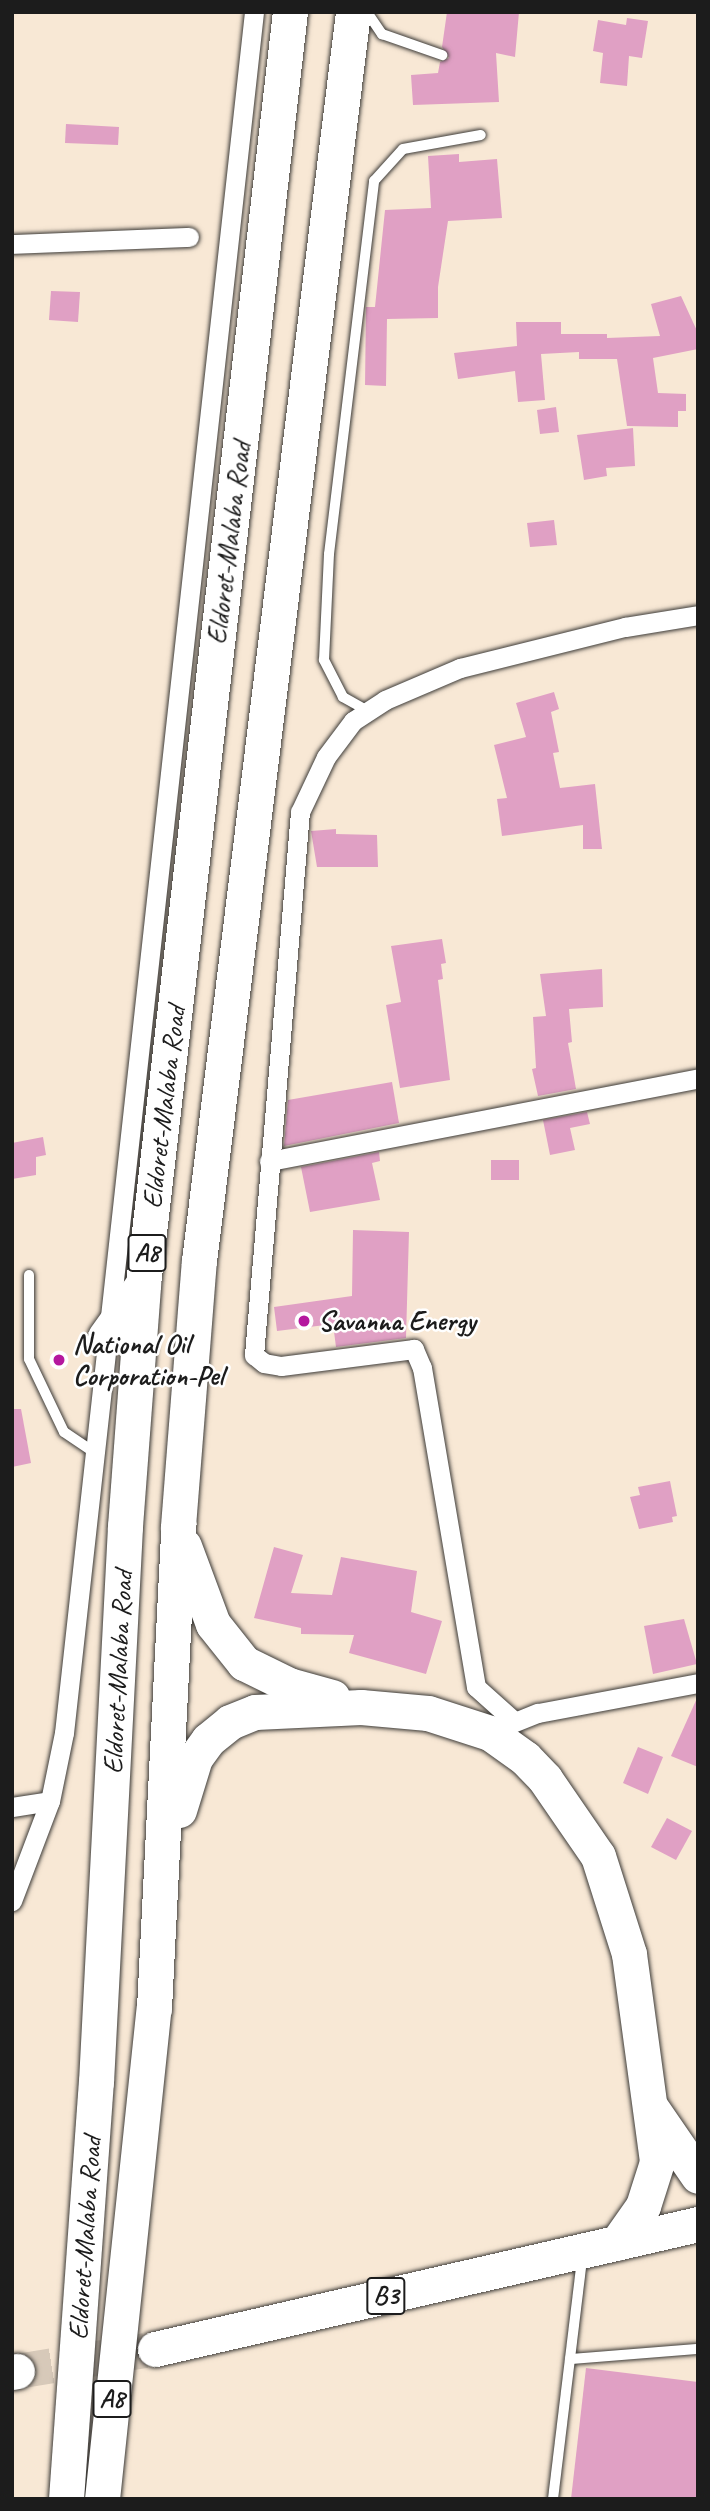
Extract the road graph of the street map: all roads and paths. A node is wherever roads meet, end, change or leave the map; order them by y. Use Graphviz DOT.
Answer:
graph roads {
  1 [pos="254,12"];
  2 [pos="290,12"];
  3 [pos="354,12"];
  4 [pos="368,12"];
  5 [pos="442,55"];
  6 [pos="481,135"];
  7 [pos="189,237"];
  8 [pos="12,244"];
  9 [pos="698,615"];
  10 [pos="368,711"];
  11 [pos="698,1078"];
  12 [pos="269,1161"];
  13 [pos="29,1275"];
  14 [pos="143,1284"];
  15 [pos="105,1337"];
  16 [pos="92,1451"];
  17 [pos="178,1526"];
  18 [pos="698,1683"];
  19 [pos="361,1707"];
  20 [pos="502,1727"];
  21 [pos="50,1801"];
  22 [pos="12,1807"];
  23 [pos="159,1892"];
  24 [pos="12,1901"];
  25 [pos="652,2109"];
  26 [pos="698,2176"];
  27 [pos="698,2224"];
  28 [pos="617,2243"];
  29 [pos="583,2251"];
  30 [pos="155,2349"];
  31 [pos="698,2349"];
  32 [pos="570,2359"];
  33 [pos="65,2499"];
  34 [pos="102,2499"];
  35 [pos="553,2499"];
  1 -- 15 [label="street, Eldoret-Malaba Road"];
  2 -- 14 [label="highway, Eldoret-Malaba Road / A8"];
  3 -- 17 [label="highway, Eldoret-Malaba Road / A8"];
  4 -- 5 [label="lane"];
  6 -- 10 [label="lane"];
  7 -- 8 [label="street"];
  9 -- 10 [label="street"];
  10 -- 12 [label="street"];
  11 -- 12 [label="street"];
  12 -- 20 [label="street"];
  13 -- 16 [label="lane"];
  14 -- 15 [label="highway"];
  14 -- 33 [label="highway, Eldoret-Malaba Road / A8"];
  15 -- 16 [label="street, Eldoret-Malaba Road"];
  16 -- 21 [label="street, Eldoret-Malaba Road"];
  17 -- 19 [label="highway"];
  17 -- 23 [label="highway, Eldoret-Malaba Road / A8"];
  18 -- 20 [label="street"];
  19 -- 20 [label="highway"];
  19 -- 23 [label="highway"];
  20 -- 25 [label="highway"];
  21 -- 22 [label="street"];
  21 -- 24 [label="street, Eldoret-Malaba Road"];
  23 -- 34 [label="highway, Eldoret-Malaba Road / A8"];
  25 -- 26 [label="highway"];
  25 -- 28 [label="highway"];
  27 -- 28 [label="highway, B3"];
  28 -- 29 [label="highway, B3"];
  29 -- 30 [label="highway, B3"];
  29 -- 32 [label="lane"];
  31 -- 32 [label="lane"];
  32 -- 35 [label="lane"];
}
